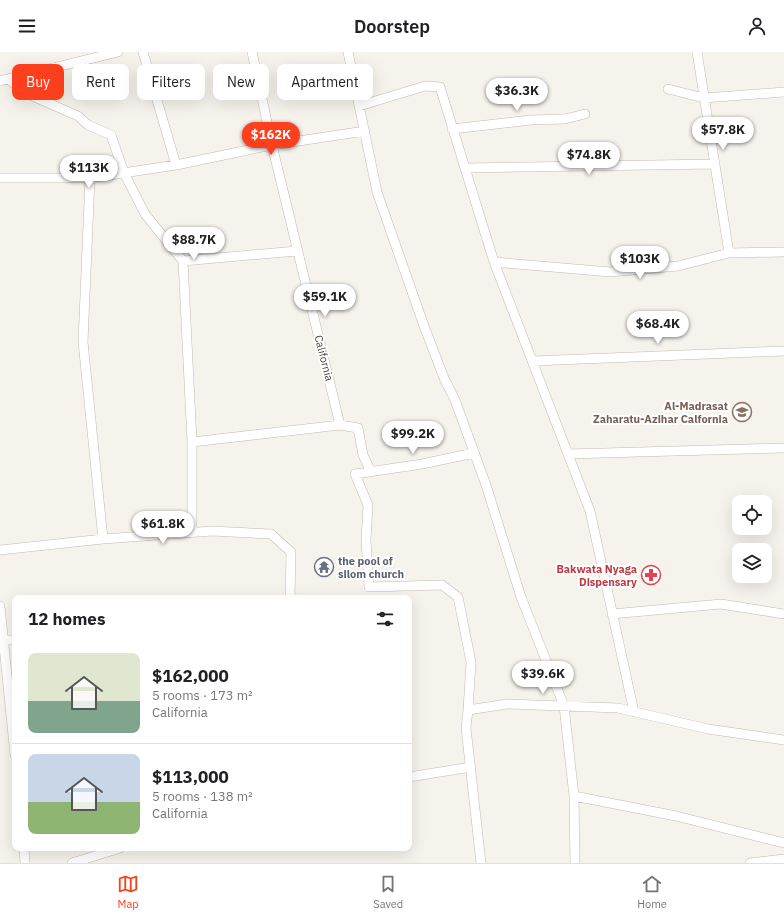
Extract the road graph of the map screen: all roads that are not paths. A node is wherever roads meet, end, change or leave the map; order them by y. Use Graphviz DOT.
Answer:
graph roads {
  1 [pos="118,52"];
  2 [pos="143,52"];
  3 [pos="252,52"];
  4 [pos="348,52"];
  5 [pos="697,52"];
  6 [pos="5,80"];
  7 [pos="668,89"];
  8 [pos="784,92"];
  9 [pos="704,98"];
  10 [pos="359,106"];
  11 [pos="585,114"];
  12 [pos="452,129"];
  13 [pos="365,131"];
  14 [pos="272,145"];
  15 [pos="714,164"];
  16 [pos="176,166"];
  17 [pos="465,168"];
  18 [pos="124,173"];
  19 [pos="0,178"];
  20 [pos="90,178"];
  21 [pos="298,251"];
  22 [pos="784,252"];
  23 [pos="729,253"];
  24 [pos="183,261"];
  25 [pos="494,262"];
  26 [pos="784,351"];
  27 [pos="533,361"];
  28 [pos="340,425"];
  29 [pos="192,442"];
  30 [pos="784,448"];
  31 [pos="474,453"];
  32 [pos="568,454"];
  33 [pos="371,472"];
  34 [pos="192,533"];
  35 [pos="103,540"];
  36 [pos="0,550"];
  37 [pos="290,595"];
  38 [pos="0,606"];
  39 [pos="612,614"];
  40 [pos="784,614"];
  41 [pos="3,640"];
  42 [pos="12,640"];
  43 [pos="8,697"];
  44 [pos="564,706"];
  45 [pos="468,710"];
  46 [pos="634,712"];
  47 [pos="12,730"];
  48 [pos="784,740"];
  49 [pos="471,767"];
  50 [pos="412,777"];
  51 [pos="574,796"];
  52 [pos="784,843"];
  53 [pos="24,851"];
  54 [pos="110,851"];
  55 [pos="784,858"];
  56 [pos="25,863"];
  57 [pos="72,863"];
  58 [pos="481,863"];
  59 [pos="575,863"];
  60 [pos="750,863"];
  1 -- 6 [label="street"];
  2 -- 16 [label="street"];
  3 -- 14 [label="street, California"];
  4 -- 10 [label="street"];
  5 -- 9 [label="street"];
  6 -- 18 [label="street"];
  7 -- 9 [label="street"];
  8 -- 9 [label="street"];
  9 -- 15 [label="street"];
  10 -- 12 [label="street"];
  10 -- 13 [label="street"];
  11 -- 12 [label="street"];
  12 -- 17 [label="street"];
  13 -- 14 [label="street"];
  13 -- 31 [label="street"];
  14 -- 16 [label="street"];
  14 -- 21 [label="street, California"];
  15 -- 17 [label="street"];
  15 -- 23 [label="street"];
  16 -- 18 [label="street"];
  17 -- 25 [label="street"];
  18 -- 20 [label="street"];
  18 -- 24 [label="street"];
  19 -- 20 [label="street"];
  20 -- 35 [label="street"];
  21 -- 24 [label="street"];
  21 -- 28 [label="street, California"];
  22 -- 23 [label="street"];
  23 -- 25 [label="street"];
  24 -- 29 [label="street"];
  25 -- 27 [label="street"];
  26 -- 27 [label="street"];
  27 -- 32 [label="street"];
  28 -- 29 [label="street"];
  28 -- 33 [label="street"];
  29 -- 34 [label="street"];
  30 -- 32 [label="street"];
  31 -- 33 [label="street"];
  31 -- 44 [label="street"];
  32 -- 39 [label="street"];
  33 -- 45 [label="street"];
  34 -- 35 [label="street"];
  34 -- 37 [label="street"];
  35 -- 36 [label="street"];
  38 -- 41 [label="street"];
  39 -- 40 [label="street"];
  39 -- 46 [label="street"];
  41 -- 42 [label="street"];
  41 -- 43 [label="street"];
  43 -- 47 [label="street"];
  44 -- 45 [label="street"];
  44 -- 46 [label="street"];
  44 -- 51 [label="street"];
  45 -- 49 [label="street"];
  46 -- 48 [label="street"];
  49 -- 50 [label="street"];
  49 -- 58 [label="street"];
  51 -- 52 [label="street"];
  51 -- 59 [label="street"];
  53 -- 56 [label="street"];
  54 -- 57 [label="street"];
  55 -- 60 [label="street"];
}
